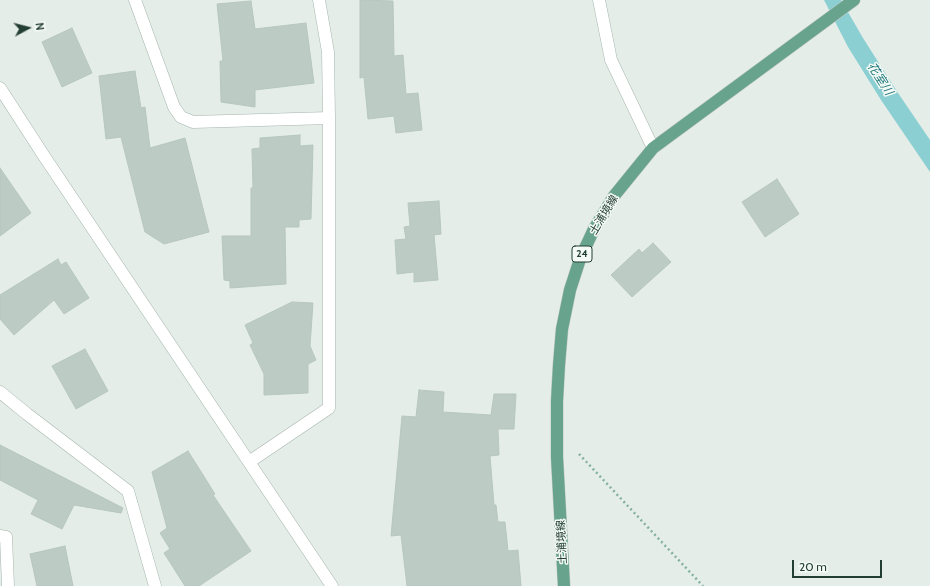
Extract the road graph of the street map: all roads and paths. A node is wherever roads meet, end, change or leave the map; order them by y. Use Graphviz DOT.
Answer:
graph roads {
  1 [pos="135,0"];
  2 [pos="319,0"];
  3 [pos="599,0"];
  4 [pos="854,0"];
  5 [pos="0,88"];
  6 [pos="329,118"];
  7 [pos="653,148"];
  8 [pos="0,392"];
  9 [pos="558,434"];
  10 [pos="249,462"];
  11 [pos="0,536"];
  12 [pos="8,586"];
  13 [pos="155,586"];
  14 [pos="332,586"];
  15 [pos="564,586"];
  16 [pos="703,586"];
  1 -- 6 [label="street"];
  2 -- 6 [label="street"];
  3 -- 7 [label="street"];
  4 -- 7 [label="main road, 土浦境線 / 24"];
  5 -- 10 [label="street"];
  6 -- 10 [label="street"];
  7 -- 9 [label="main road, 土浦境線 / 24"];
  8 -- 13 [label="street"];
  9 -- 15 [label="main road, 土浦境線 / 24"];
  9 -- 16 [label="path"];
  10 -- 14 [label="street"];
  11 -- 12 [label="street"];
}
